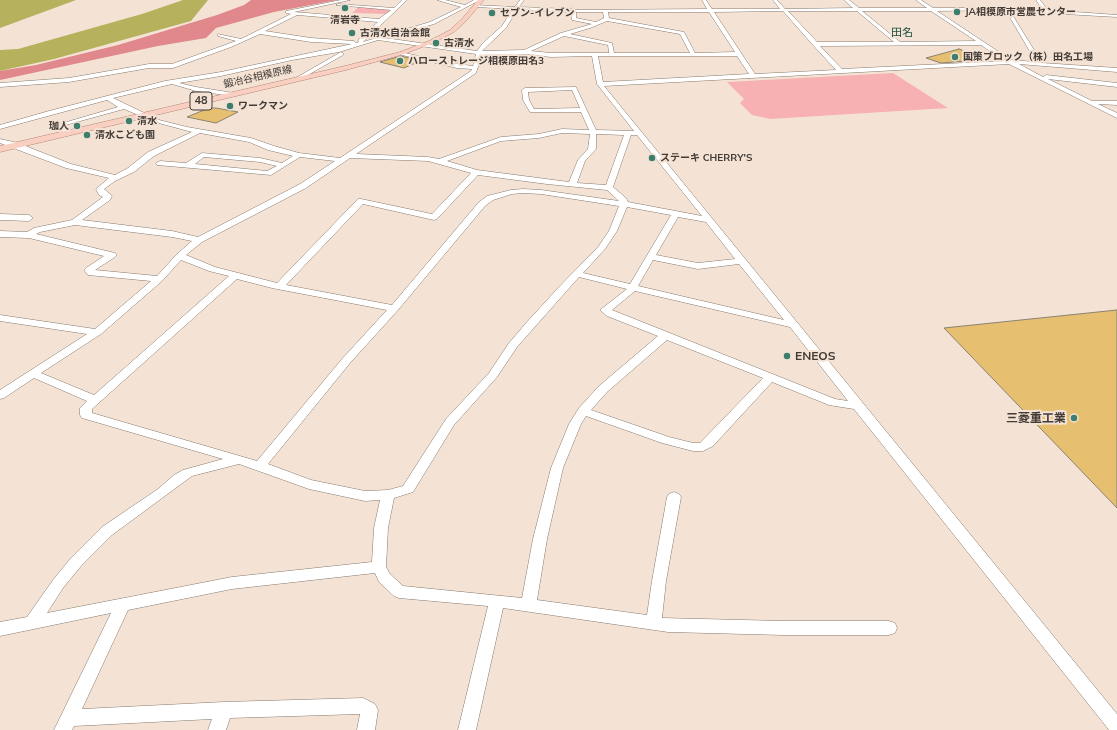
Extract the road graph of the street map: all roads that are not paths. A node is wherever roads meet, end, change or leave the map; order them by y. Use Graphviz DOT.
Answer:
graph roads {
  1 [pos="348,0"];
  2 [pos="405,0"];
  3 [pos="439,0"];
  4 [pos="481,0"];
  5 [pos="522,0"];
  6 [pos="704,0"];
  7 [pos="775,0"];
  8 [pos="846,0"];
  9 [pos="918,0"];
  10 [pos="1038,0"];
  11 [pos="477,3"];
  12 [pos="464,6"];
  13 [pos="308,8"];
  14 [pos="516,9"];
  15 [pos="932,9"];
  16 [pos="394,10"];
  17 [pos="573,10"];
  18 [pos="710,10"];
  19 [pos="784,10"];
  20 [pos="858,10"];
  21 [pos="1005,10"];
  22 [pos="605,11"];
  23 [pos="1047,12"];
  24 [pos="450,13"];
  25 [pos="470,13"];
  26 [pos="295,14"];
  27 [pos="479,14"];
  28 [pos="1117,16"];
  29 [pos="385,19"];
  30 [pos="607,19"];
  31 [pos="597,23"];
  32 [pos="260,32"];
  33 [pos="563,34"];
  34 [pos="220,35"];
  35 [pos="376,39"];
  36 [pos="240,40"];
  37 [pos="898,43"];
  38 [pos="981,43"];
  39 [pos="357,44"];
  40 [pos="815,44"];
  41 [pos="422,46"];
  42 [pos="525,52"];
  43 [pos="402,53"];
  44 [pos="479,53"];
  45 [pos="738,54"];
  46 [pos="595,55"];
  47 [pos="612,55"];
  48 [pos="694,55"];
  49 [pos="1010,62"];
  50 [pos="1040,64"];
  51 [pos="160,68"];
  52 [pos="475,68"];
  53 [pos="1117,70"];
  54 [pos="840,71"];
  55 [pos="753,76"];
  56 [pos="1037,76"];
  57 [pos="297,79"];
  58 [pos="1066,79"];
  59 [pos="168,83"];
  60 [pos="600,84"];
  61 [pos="0,85"];
  62 [pos="1116,86"];
  63 [pos="232,94"];
  64 [pos="108,98"];
  65 [pos="1090,102"];
  66 [pos="1117,103"];
  67 [pos="124,107"];
  68 [pos="583,110"];
  69 [pos="144,115"];
  70 [pos="1117,116"];
  71 [pos="0,127"];
  72 [pos="593,131"];
  73 [pos="198,132"];
  74 [pos="68,133"];
  75 [pos="633,133"];
  76 [pos="0,141"];
  77 [pos="15,145"];
  78 [pos="0,149"];
  79 [pos="300,155"];
  80 [pos="345,158"];
  81 [pos="440,161"];
  82 [pos="160,163"];
  83 [pos="283,165"];
  84 [pos="187,166"];
  85 [pos="476,172"];
  86 [pos="116,177"];
  87 [pos="572,184"];
  88 [pos="609,188"];
  89 [pos="624,204"];
  90 [pos="676,214"];
  91 [pos="0,218"];
  92 [pos="29,218"];
  93 [pos="708,220"];
  94 [pos="75,222"];
  95 [pos="0,234"];
  96 [pos="29,234"];
  97 [pos="199,240"];
  98 [pos="180,256"];
  99 [pos="651,257"];
  100 [pos="741,261"];
  101 [pos="576,274"];
  102 [pos="236,276"];
  103 [pos="159,279"];
  104 [pos="279,286"];
  105 [pos="633,287"];
  106 [pos="394,308"];
  107 [pos="0,318"];
  108 [pos="793,325"];
  109 [pos="97,332"];
  110 [pos="666,336"];
  111 [pos="34,374"];
  112 [pos="770,377"];
  113 [pos="0,395"];
  114 [pos="95,400"];
  115 [pos="858,406"];
  116 [pos="583,411"];
  117 [pos="238,460"];
  118 [pos="260,466"];
  119 [pos="388,495"];
  120 [pos="674,497"];
  121 [pos="378,567"];
  122 [pos="497,601"];
  123 [pos="123,604"];
  124 [pos="528,606"];
  125 [pos="33,622"];
  126 [pos="654,623"];
  127 [pos="889,628"];
  128 [pos="0,629"];
  129 [pos="224,710"];
  130 [pos="65,724"];
  131 [pos="1117,727"];
  132 [pos="217,730"];
  133 [pos="366,730"];
  134 [pos="467,730"];
  1 -- 13 [label="street"];
  2 -- 16 [label="street"];
  3 -- 12 [label="street"];
  4 -- 11 [label="main road, 鍛冶谷相模原線 / 48"];
  5 -- 14 [label="street"];
  6 -- 18 [label="street"];
  7 -- 19 [label="street"];
  8 -- 20 [label="street"];
  9 -- 15 [label="street"];
  10 -- 23 [label="street"];
  11 -- 12 [label="street"];
  11 -- 14 [label="street"];
  11 -- 25 [label="main road, 鍛冶谷相模原線 / 48"];
  12 -- 24 [label="street"];
  13 -- 16 [label="street"];
  13 -- 26 [label="street"];
  14 -- 17 [label="street"];
  14 -- 44 [label="street"];
  15 -- 20 [label="street"];
  15 -- 21 [label="street"];
  15 -- 38 [label="street"];
  16 -- 29 [label="street"];
  17 -- 22 [label="street"];
  17 -- 31 [label="street"];
  18 -- 19 [label="street"];
  18 -- 22 [label="street"];
  18 -- 45 [label="street"];
  19 -- 20 [label="street"];
  19 -- 40 [label="street"];
  20 -- 37 [label="street"];
  21 -- 23 [label="street"];
  21 -- 50 [label="street"];
  22 -- 30 [label="street"];
  23 -- 28 [label="street"];
  24 -- 25 [label="street"];
  24 -- 35 [label="street"];
  25 -- 27 [label="street"];
  25 -- 41 [label="main road, 鍛冶谷相模原線 / 48"];
  26 -- 29 [label="street"];
  26 -- 32 [label="street"];
  29 -- 39 [label="street"];
  30 -- 31 [label="street"];
  30 -- 48 [label="street"];
  31 -- 33 [label="street"];
  32 -- 36 [label="street"];
  32 -- 39 [label="street"];
  33 -- 42 [label="street"];
  33 -- 47 [label="street"];
  34 -- 36 [label="street"];
  35 -- 39 [label="street"];
  35 -- 41 [label="street"];
  36 -- 51 [label="street"];
  37 -- 38 [label="street"];
  37 -- 40 [label="street"];
  38 -- 49 [label="street"];
  39 -- 57 [label="street"];
  39 -- 59 [label="street"];
  40 -- 54 [label="street"];
  41 -- 43 [label="main road, 鍛冶谷相模原線 / 48"];
  41 -- 44 [label="street"];
  42 -- 44 [label="street"];
  42 -- 46 [label="street"];
  43 -- 52 [label="street"];
  43 -- 57 [label="main road, 鍛冶谷相模原線 / 48"];
  44 -- 52 [label="street"];
  45 -- 48 [label="street"];
  45 -- 55 [label="street"];
  46 -- 47 [label="street"];
  46 -- 60 [label="street"];
  47 -- 48 [label="street"];
  49 -- 50 [label="street"];
  49 -- 54 [label="street"];
  49 -- 56 [label="street"];
  50 -- 53 [label="street"];
  51 -- 59 [label="street"];
  51 -- 61 [label="street"];
  52 -- 80 [label="street"];
  54 -- 55 [label="street"];
  55 -- 60 [label="street"];
  56 -- 58 [label="street"];
  56 -- 65 [label="street"];
  57 -- 63 [label="main road, 鍛冶谷相模原線 / 48"];
  58 -- 62 [label="street"];
  58 -- 65 [label="street"];
  59 -- 63 [label="street"];
  59 -- 64 [label="street"];
  60 -- 75 [label="street"];
  63 -- 69 [label="main road, 鍛冶谷相模原線 / 48"];
  64 -- 67 [label="street"];
  64 -- 71 [label="street"];
  65 -- 66 [label="street"];
  65 -- 70 [label="street"];
  67 -- 69 [label="street"];
  67 -- 74 [label="street"];
  68 -- 68 [label="street"];
  68 -- 72 [label="street"];
  69 -- 73 [label="street"];
  69 -- 74 [label="main road, 鍛冶谷相模原線 / 48"];
  72 -- 75 [label="street"];
  72 -- 81 [label="street"];
  72 -- 87 [label="street"];
  73 -- 79 [label="street"];
  73 -- 86 [label="street"];
  74 -- 77 [label="main road, 鍛冶谷相模原線 / 48"];
  75 -- 88 [label="street"];
  75 -- 93 [label="street"];
  76 -- 77 [label="street"];
  77 -- 78 [label="main road, 鍛冶谷相模原線 / 48"];
  77 -- 86 [label="street"];
  79 -- 80 [label="street"];
  79 -- 83 [label="street"];
  80 -- 81 [label="street"];
  80 -- 97 [label="street"];
  81 -- 85 [label="street"];
  82 -- 84 [label="street"];
  83 -- 84 [label="street"];
  83 -- 84 [label="street"];
  85 -- 87 [label="street"];
  85 -- 104 [label="street"];
  86 -- 94 [label="street"];
  87 -- 88 [label="street"];
  88 -- 89 [label="street"];
  89 -- 90 [label="street"];
  89 -- 101 [label="street"];
  89 -- 106 [label="street"];
  90 -- 93 [label="street"];
  90 -- 99 [label="street"];
  91 -- 92 [label="street"];
  93 -- 100 [label="street"];
  94 -- 96 [label="street"];
  94 -- 97 [label="street"];
  95 -- 96 [label="street"];
  96 -- 103 [label="street"];
  97 -- 98 [label="street"];
  98 -- 102 [label="street"];
  98 -- 103 [label="street"];
  99 -- 100 [label="street"];
  99 -- 105 [label="street"];
  100 -- 108 [label="street"];
  101 -- 105 [label="street"];
  101 -- 119 [label="street"];
  102 -- 104 [label="street"];
  102 -- 114 [label="street"];
  103 -- 109 [label="street"];
  104 -- 106 [label="street"];
  105 -- 108 [label="street"];
  105 -- 110 [label="street"];
  106 -- 118 [label="street"];
  107 -- 109 [label="street"];
  108 -- 115 [label="street"];
  109 -- 111 [label="street"];
  110 -- 112 [label="street"];
  110 -- 116 [label="street"];
  111 -- 113 [label="street"];
  111 -- 114 [label="street"];
  112 -- 115 [label="street"];
  112 -- 116 [label="street"];
  114 -- 117 [label="street"];
  115 -- 131 [label="street"];
  116 -- 124 [label="street"];
  117 -- 118 [label="street"];
  117 -- 125 [label="street"];
  118 -- 119 [label="street"];
  119 -- 121 [label="street"];
  120 -- 126 [label="street"];
  121 -- 122 [label="street"];
  121 -- 123 [label="street"];
  122 -- 124 [label="street"];
  122 -- 134 [label="street"];
  123 -- 125 [label="street"];
  123 -- 130 [label="street"];
  124 -- 126 [label="street"];
  125 -- 128 [label="street"];
  126 -- 127 [label="street"];
  129 -- 130 [label="street"];
  129 -- 132 [label="street"];
  129 -- 133 [label="street"];
}
